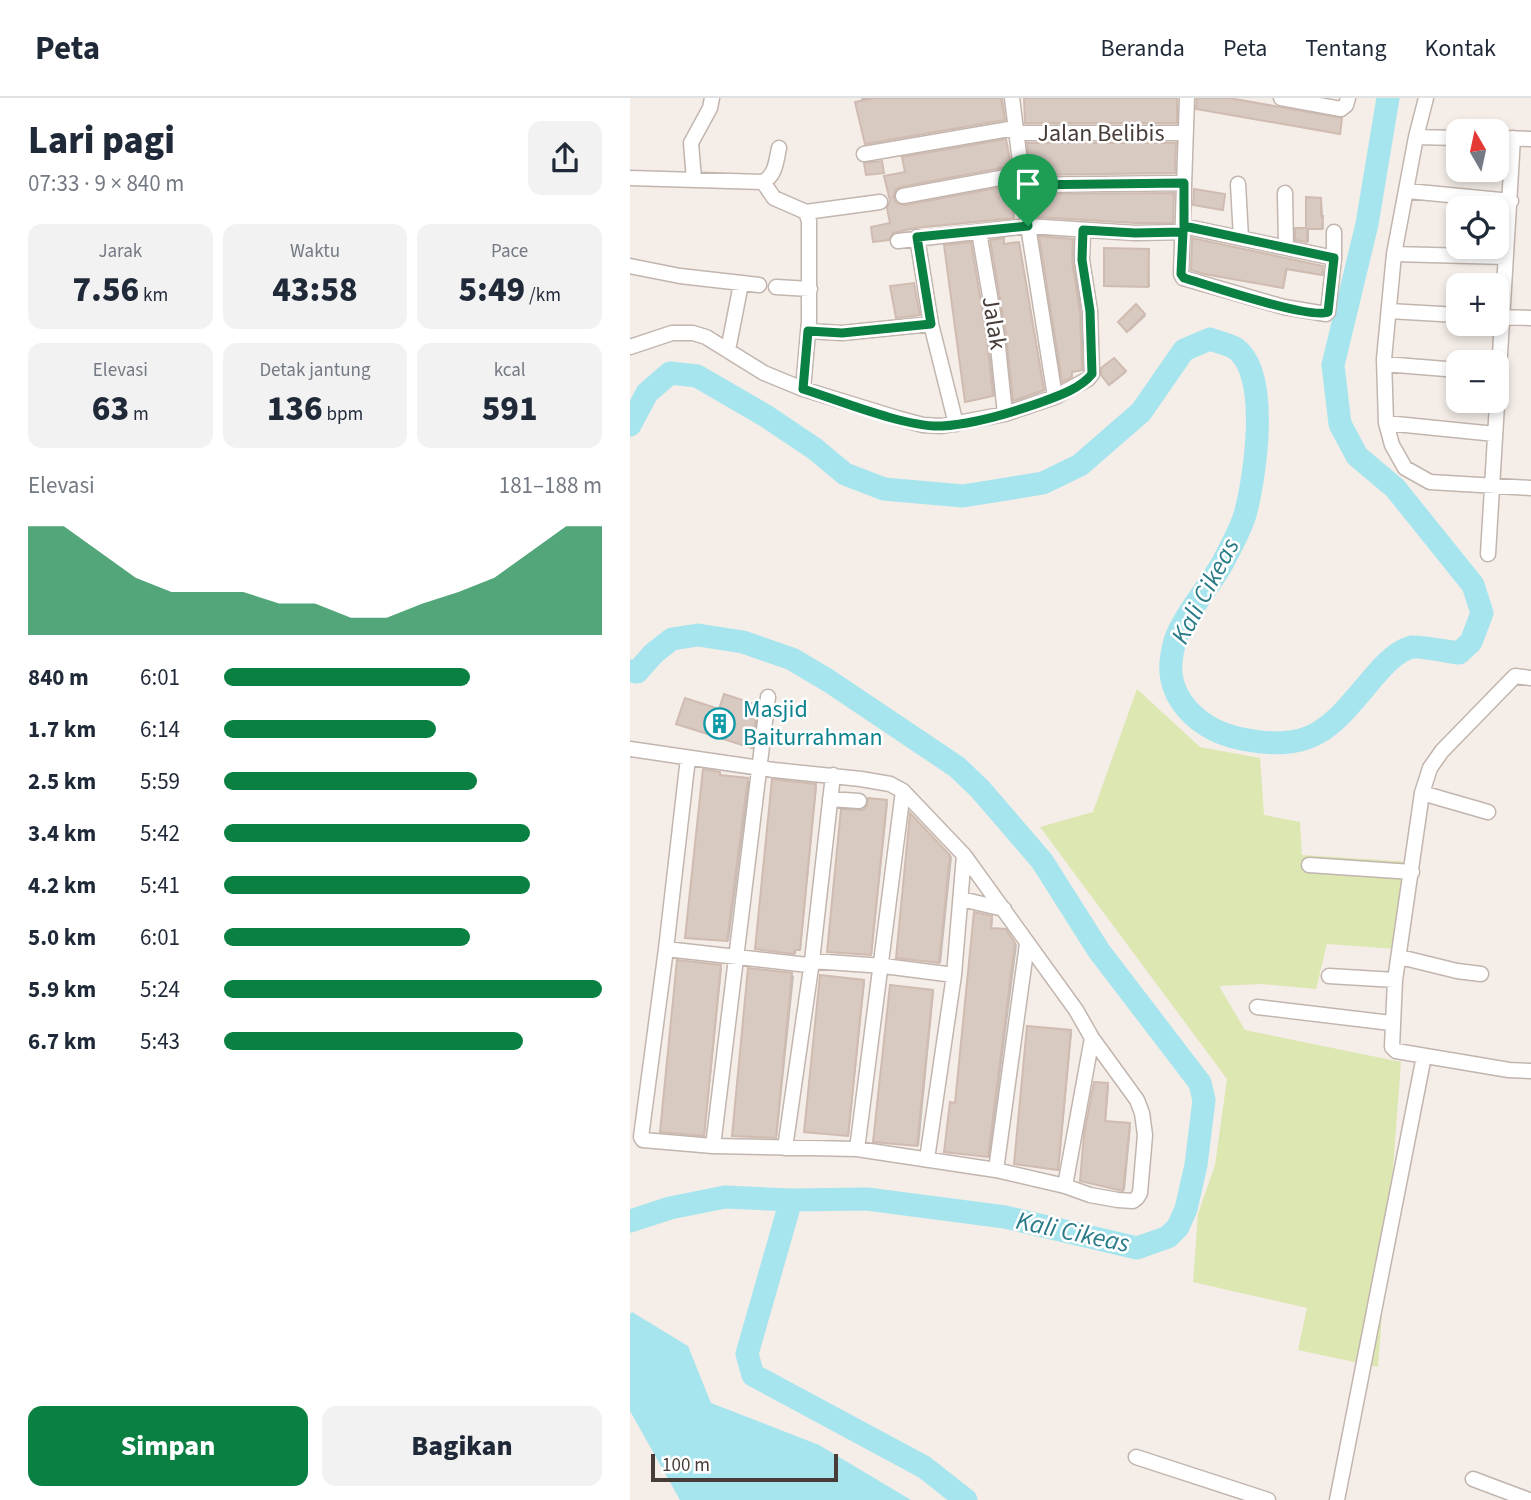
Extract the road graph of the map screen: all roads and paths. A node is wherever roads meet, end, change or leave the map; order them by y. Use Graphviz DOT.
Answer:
graph roads {
  1 [pos="712,98"];
  2 [pos="1012,98"];
  3 [pos="1187,98"];
  4 [pos="1281,98"];
  5 [pos="1348,98"];
  6 [pos="1426,98"];
  7 [pos="1016,131"];
  8 [pos="1186,133"];
  9 [pos="1416,137"];
  10 [pos="1446,138"];
  11 [pos="1509,138"];
  12 [pos="1513,138"];
  13 [pos="1531,139"];
  14 [pos="779,148"];
  15 [pos="864,153"];
  16 [pos="630,178"];
  17 [pos="694,179"];
  18 [pos="1023,180"];
  19 [pos="763,182"];
  20 [pos="1184,183"];
  21 [pos="1238,184"];
  22 [pos="1408,191"];
  23 [pos="1285,193"];
  24 [pos="903,196"];
  25 [pos="1511,201"];
  26 [pos="880,202"];
  27 [pos="806,212"];
  28 [pos="1509,223"];
  29 [pos="1028,226"];
  30 [pos="1183,229"];
  31 [pos="1083,230"];
  32 [pos="979,232"];
  33 [pos="1334,232"];
  34 [pos="917,237"];
  35 [pos="1241,238"];
  36 [pos="898,240"];
  37 [pos="1286,247"];
  38 [pos="1394,254"];
  39 [pos="1446,255"];
  40 [pos="1334,258"];
  41 [pos="630,266"];
  42 [pos="741,284"];
  43 [pos="759,285"];
  44 [pos="776,287"];
  45 [pos="810,289"];
  46 [pos="1389,311"];
  47 [pos="1446,313"];
  48 [pos="1509,317"];
  49 [pos="1531,318"];
  50 [pos="931,324"];
  51 [pos="808,331"];
  52 [pos="630,347"];
  53 [pos="728,350"];
  54 [pos="1384,364"];
  55 [pos="1446,369"];
  56 [pos="803,389"];
  57 [pos="1055,397"];
  58 [pos="1496,413"];
  59 [pos="1004,414"];
  60 [pos="1386,423"];
  61 [pos="956,424"];
  62 [pos="1495,434"];
  63 [pos="1493,485"];
  64 [pos="1531,488"];
  65 [pos="1488,554"];
  66 [pos="1531,678"];
  67 [pos="768,697"];
  68 [pos="630,749"];
  69 [pos="688,758"];
  70 [pos="760,768"];
  71 [pos="833,775"];
  72 [pos="903,791"];
  73 [pos="1422,793"];
  74 [pos="830,799"];
  75 [pos="859,801"];
  76 [pos="1488,811"];
  77 [pos="964,855"];
  78 [pos="1309,865"];
  79 [pos="1412,872"];
  80 [pos="961,899"];
  81 [pos="1004,909"];
  82 [pos="1027,944"];
  83 [pos="666,949"];
  84 [pos="737,957"];
  85 [pos="1400,957"];
  86 [pos="812,961"];
  87 [pos="881,966"];
  88 [pos="1481,974"];
  89 [pos="954,975"];
  90 [pos="1329,976"];
  91 [pos="1395,980"];
  92 [pos="1258,1007"];
  93 [pos="1391,1023"];
  94 [pos="1092,1038"];
  95 [pos="1424,1056"];
  96 [pos="1531,1071"];
  97 [pos="713,1146"];
  98 [pos="785,1148"];
  99 [pos="857,1149"];
  100 [pos="927,1159"];
  101 [pos="996,1170"];
  102 [pos="1065,1186"];
  103 [pos="1136,1457"];
  104 [pos="1473,1479"];
  105 [pos="1268,1500"];
  106 [pos="1337,1500"];
  107 [pos="1529,1500"];
  1 -- 17 [label="street"];
  2 -- 7 [label="street"];
  3 -- 8 [label="street"];
  4 -- 5 [label="street"];
  6 -- 9 [label="street"];
  7 -- 8 [label="street, Jalan Belibis"];
  7 -- 15 [label="street, Jalan Belibis"];
  7 -- 18 [label="street"];
  8 -- 20 [label="street"];
  9 -- 10 [label="street"];
  9 -- 22 [label="street"];
  11 -- 12 [label="street"];
  12 -- 13 [label="street"];
  12 -- 25 [label="street"];
  14 -- 19 [label="street"];
  16 -- 17 [label="street"];
  17 -- 19 [label="street"];
  18 -- 20 [label="street"];
  18 -- 24 [label="street"];
  18 -- 29 [label="street"];
  19 -- 27 [label="street"];
  20 -- 30 [label="street"];
  21 -- 35 [label="street"];
  22 -- 25 [label="street"];
  22 -- 38 [label="street"];
  23 -- 37 [label="street"];
  25 -- 28 [label="street"];
  26 -- 27 [label="street"];
  27 -- 45 [label="street"];
  29 -- 31 [label="street"];
  29 -- 32 [label="street"];
  29 -- 57 [label="street"];
  30 -- 31 [label="street"];
  30 -- 35 [label="street"];
  30 -- 40 [label="street"];
  31 -- 57 [label="street"];
  32 -- 34 [label="street"];
  32 -- 59 [label="street, Jalak"];
  33 -- 40 [label="street"];
  34 -- 36 [label="street"];
  34 -- 50 [label="street"];
  35 -- 37 [label="street"];
  37 -- 40 [label="street"];
  38 -- 39 [label="street"];
  38 -- 46 [label="street"];
  41 -- 42 [label="street"];
  42 -- 43 [label="street"];
  42 -- 53 [label="street"];
  44 -- 45 [label="street"];
  45 -- 51 [label="street"];
  46 -- 47 [label="street"];
  46 -- 54 [label="street"];
  48 -- 49 [label="street"];
  50 -- 51 [label="street"];
  50 -- 61 [label="street"];
  51 -- 56 [label="street"];
  52 -- 53 [label="street"];
  53 -- 56 [label="street"];
  54 -- 55 [label="street"];
  54 -- 60 [label="street"];
  56 -- 61 [label="street"];
  57 -- 59 [label="street"];
  58 -- 62 [label="street"];
  59 -- 61 [label="street"];
  60 -- 62 [label="street"];
  60 -- 63 [label="street"];
  62 -- 63 [label="street"];
  63 -- 64 [label="street"];
  63 -- 65 [label="street"];
  66 -- 73 [label="street"];
  67 -- 70 [label="street"];
  68 -- 69 [label="street"];
  69 -- 70 [label="street"];
  69 -- 83 [label="street"];
  70 -- 71 [label="street"];
  70 -- 84 [label="street"];
  71 -- 72 [label="street"];
  71 -- 74 [label="street"];
  72 -- 77 [label="street"];
  72 -- 87 [label="street"];
  73 -- 76 [label="street"];
  73 -- 79 [label="street"];
  74 -- 75 [label="street"];
  74 -- 86 [label="street"];
  77 -- 80 [label="street"];
  77 -- 81 [label="street"];
  78 -- 79 [label="street"];
  79 -- 85 [label="street"];
  80 -- 81 [label="street"];
  80 -- 89 [label="street"];
  81 -- 82 [label="street"];
  82 -- 94 [label="street"];
  82 -- 101 [label="street"];
  83 -- 84 [label="street"];
  83 -- 97 [label="street"];
  84 -- 86 [label="street"];
  84 -- 97 [label="street"];
  85 -- 88 [label="street"];
  85 -- 91 [label="street"];
  86 -- 87 [label="street"];
  86 -- 98 [label="street"];
  87 -- 89 [label="street"];
  87 -- 99 [label="street"];
  89 -- 100 [label="street"];
  90 -- 91 [label="street"];
  91 -- 93 [label="street"];
  92 -- 93 [label="street"];
  93 -- 95 [label="street"];
  94 -- 102 [label="street"];
  94 -- 102 [label="street"];
  95 -- 96 [label="street"];
  95 -- 106 [label="street"];
  97 -- 98 [label="street"];
  98 -- 99 [label="street"];
  99 -- 100 [label="street"];
  100 -- 101 [label="street"];
  101 -- 102 [label="street"];
  103 -- 105 [label="street"];
  104 -- 107 [label="street"];
}
